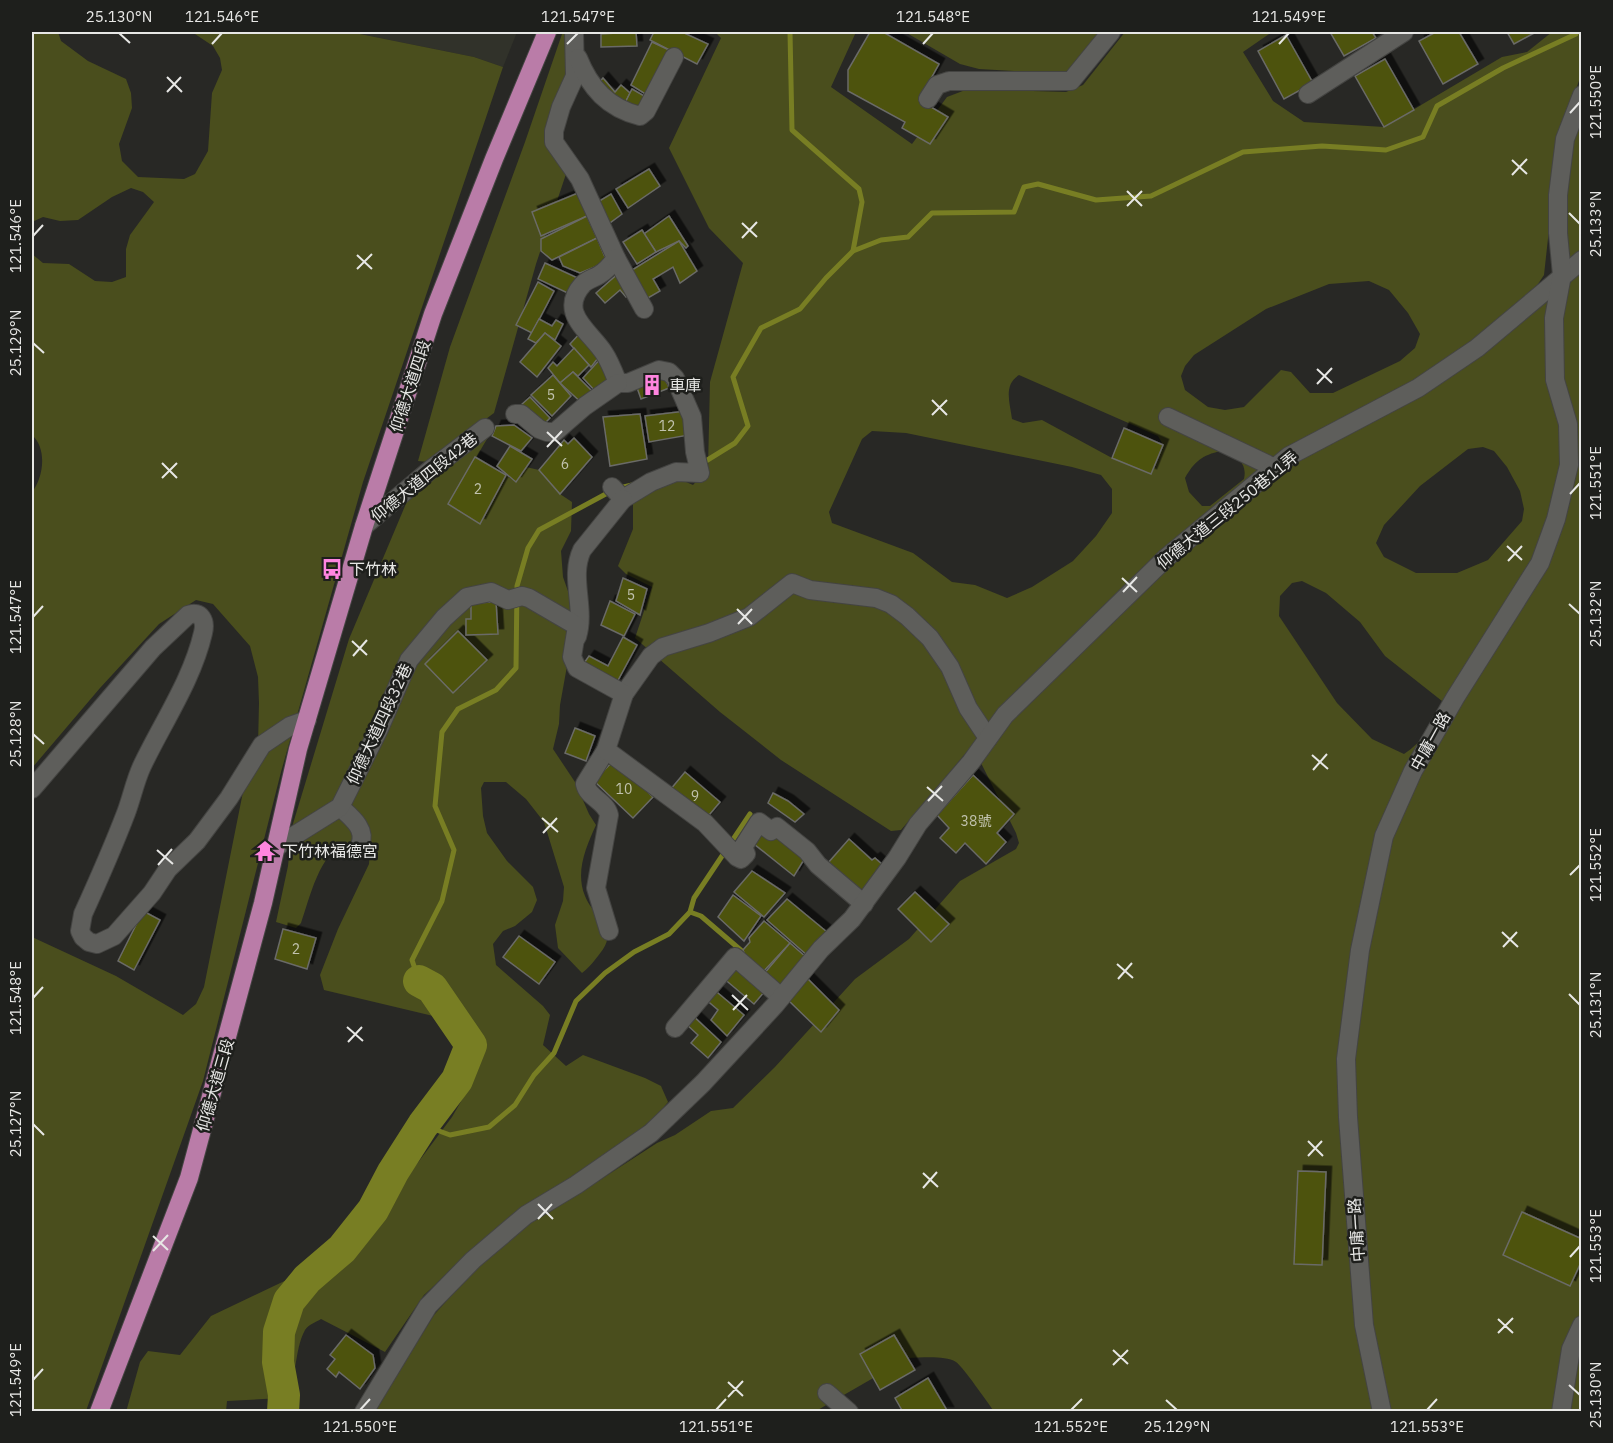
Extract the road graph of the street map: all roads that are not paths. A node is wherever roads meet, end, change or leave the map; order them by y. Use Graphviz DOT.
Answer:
graph roads {
  1 [pos="547,32"];
  2 [pos="574,32"];
  3 [pos="1111,32"];
  4 [pos="1404,32"];
  5 [pos="575,52"];
  6 [pos="674,57"];
  7 [pos="1308,94"];
  8 [pos="1581,95"];
  9 [pos="928,99"];
  10 [pos="616,258"];
  11 [pos="1581,260"];
  12 [pos="1562,275"];
  13 [pos="644,309"];
  14 [pos="618,383"];
  15 [pos="515,414"];
  16 [pos="1168,417"];
  17 [pos="484,428"];
  18 [pos="1275,468"];
  19 [pos="364,526"];
  20 [pos="572,657"];
  21 [pos="624,694"];
  22 [pos="307,720"];
  23 [pos="988,738"];
  24 [pos="298,749"];
  25 [pos="606,750"];
  26 [pos="32,789"];
  27 [pos="340,807"];
  28 [pos="360,845"];
  29 [pos="276,847"];
  30 [pos="864,904"];
  31 [pos="609,931"];
  32 [pos="781,997"];
  33 [pos="675,1028"];
  34 [pos="1581,1325"];
  35 [pos="827,1393"];
  36 [pos="99,1412"];
  37 [pos="364,1412"];
  38 [pos="849,1412"];
  39 [pos="1382,1412"];
  40 [pos="1561,1412"];
  1 -- 19 [label="main road, 仰德大道四段"];
  2 -- 5 [label="street"];
  3 -- 9 [label="street"];
  4 -- 7 [label="street"];
  5 -- 6 [label="street"];
  5 -- 10 [label="street"];
  8 -- 12 [label="street, 中庸一路"];
  10 -- 13 [label="street"];
  10 -- 14 [label="street"];
  11 -- 12 [label="street, 仰德大道三段250巷11弄"];
  12 -- 18 [label="street, 仰德大道三段250巷11弄"];
  12 -- 39 [label="street, 中庸一路"];
  14 -- 15 [label="street"];
  14 -- 20 [label="street"];
  16 -- 18 [label="street"];
  17 -- 19 [label="street, 仰德大道四段42巷"];
  18 -- 23 [label="street, 仰德大道三段250巷11弄"];
  19 -- 22 [label="main road, 仰德大道四段"];
  20 -- 21 [label="street"];
  20 -- 27 [label="street, 仰德大道四段32巷"];
  21 -- 23 [label="street"];
  21 -- 25 [label="street"];
  22 -- 24 [label="main road, 仰德大道四段"];
  22 -- 26 [label="street"];
  23 -- 30 [label="street, 仰德大道三段250巷11弄"];
  24 -- 29 [label="main road, 仰德大道三段"];
  25 -- 30 [label="street"];
  25 -- 31 [label="street"];
  27 -- 28 [label="street"];
  27 -- 29 [label="street"];
  29 -- 36 [label="main road, 仰德大道三段"];
  30 -- 32 [label="street, 仰德大道三段250巷11弄"];
  32 -- 33 [label="street"];
  32 -- 37 [label="street, 仰德大道三段250巷11弄"];
  34 -- 40 [label="street"];
  35 -- 38 [label="street"];
}
